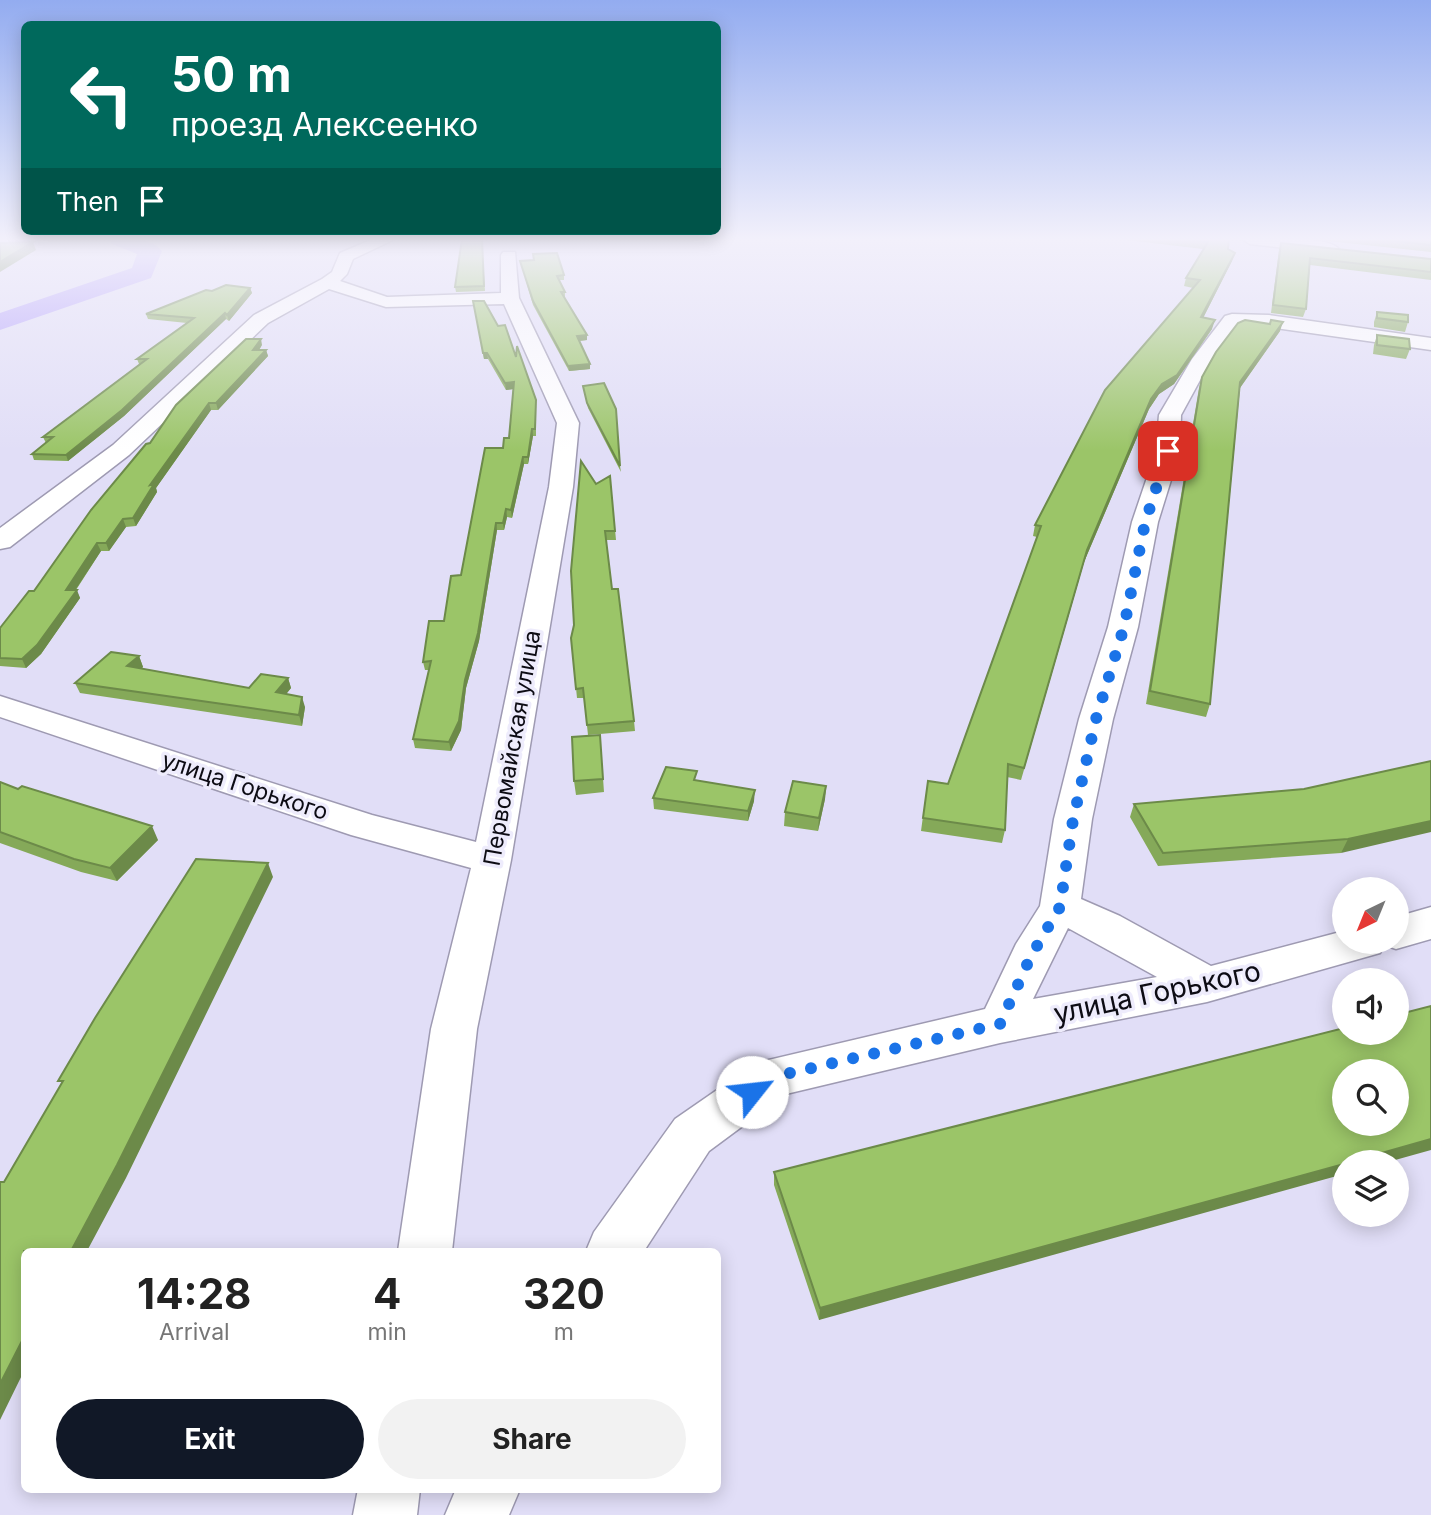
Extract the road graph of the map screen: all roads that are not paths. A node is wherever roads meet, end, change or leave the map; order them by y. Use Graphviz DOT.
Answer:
graph roads {
  1 [pos="280,310"];
  2 [pos="515,310"];
  3 [pos="1431,344"];
  4 [pos="0,541"];
  5 [pos="0,706"];
  6 [pos="492,860"];
  7 [pos="1060,907"];
  8 [pos="1431,923"];
  9 [pos="1409,929"];
  10 [pos="1332,951"];
  11 [pos="1207,985"];
  12 [pos="1000,1024"];
  13 [pos="425,1248"];
  14 [pos="615,1248"];
  15 [pos="388,1493"];
  16 [pos="487,1493"];
  17 [pos="385,1515"];
  18 [pos="477,1515"];
  1 -- 4 [label="street"];
  2 -- 6 [label="street, Первомайская улица"];
  3 -- 7 [label="street"];
  5 -- 6 [label="street, улица Горького"];
  6 -- 13 [label="street, Первомайская улица"];
  7 -- 11 [label="street"];
  7 -- 12 [label="street"];
  8 -- 9 [label="street"];
  10 -- 11 [label="street, улица Горького"];
  11 -- 12 [label="street, улица Горького"];
  12 -- 14 [label="street, улица Горького"];
  15 -- 17 [label="street"];
  16 -- 18 [label="street"];
}
